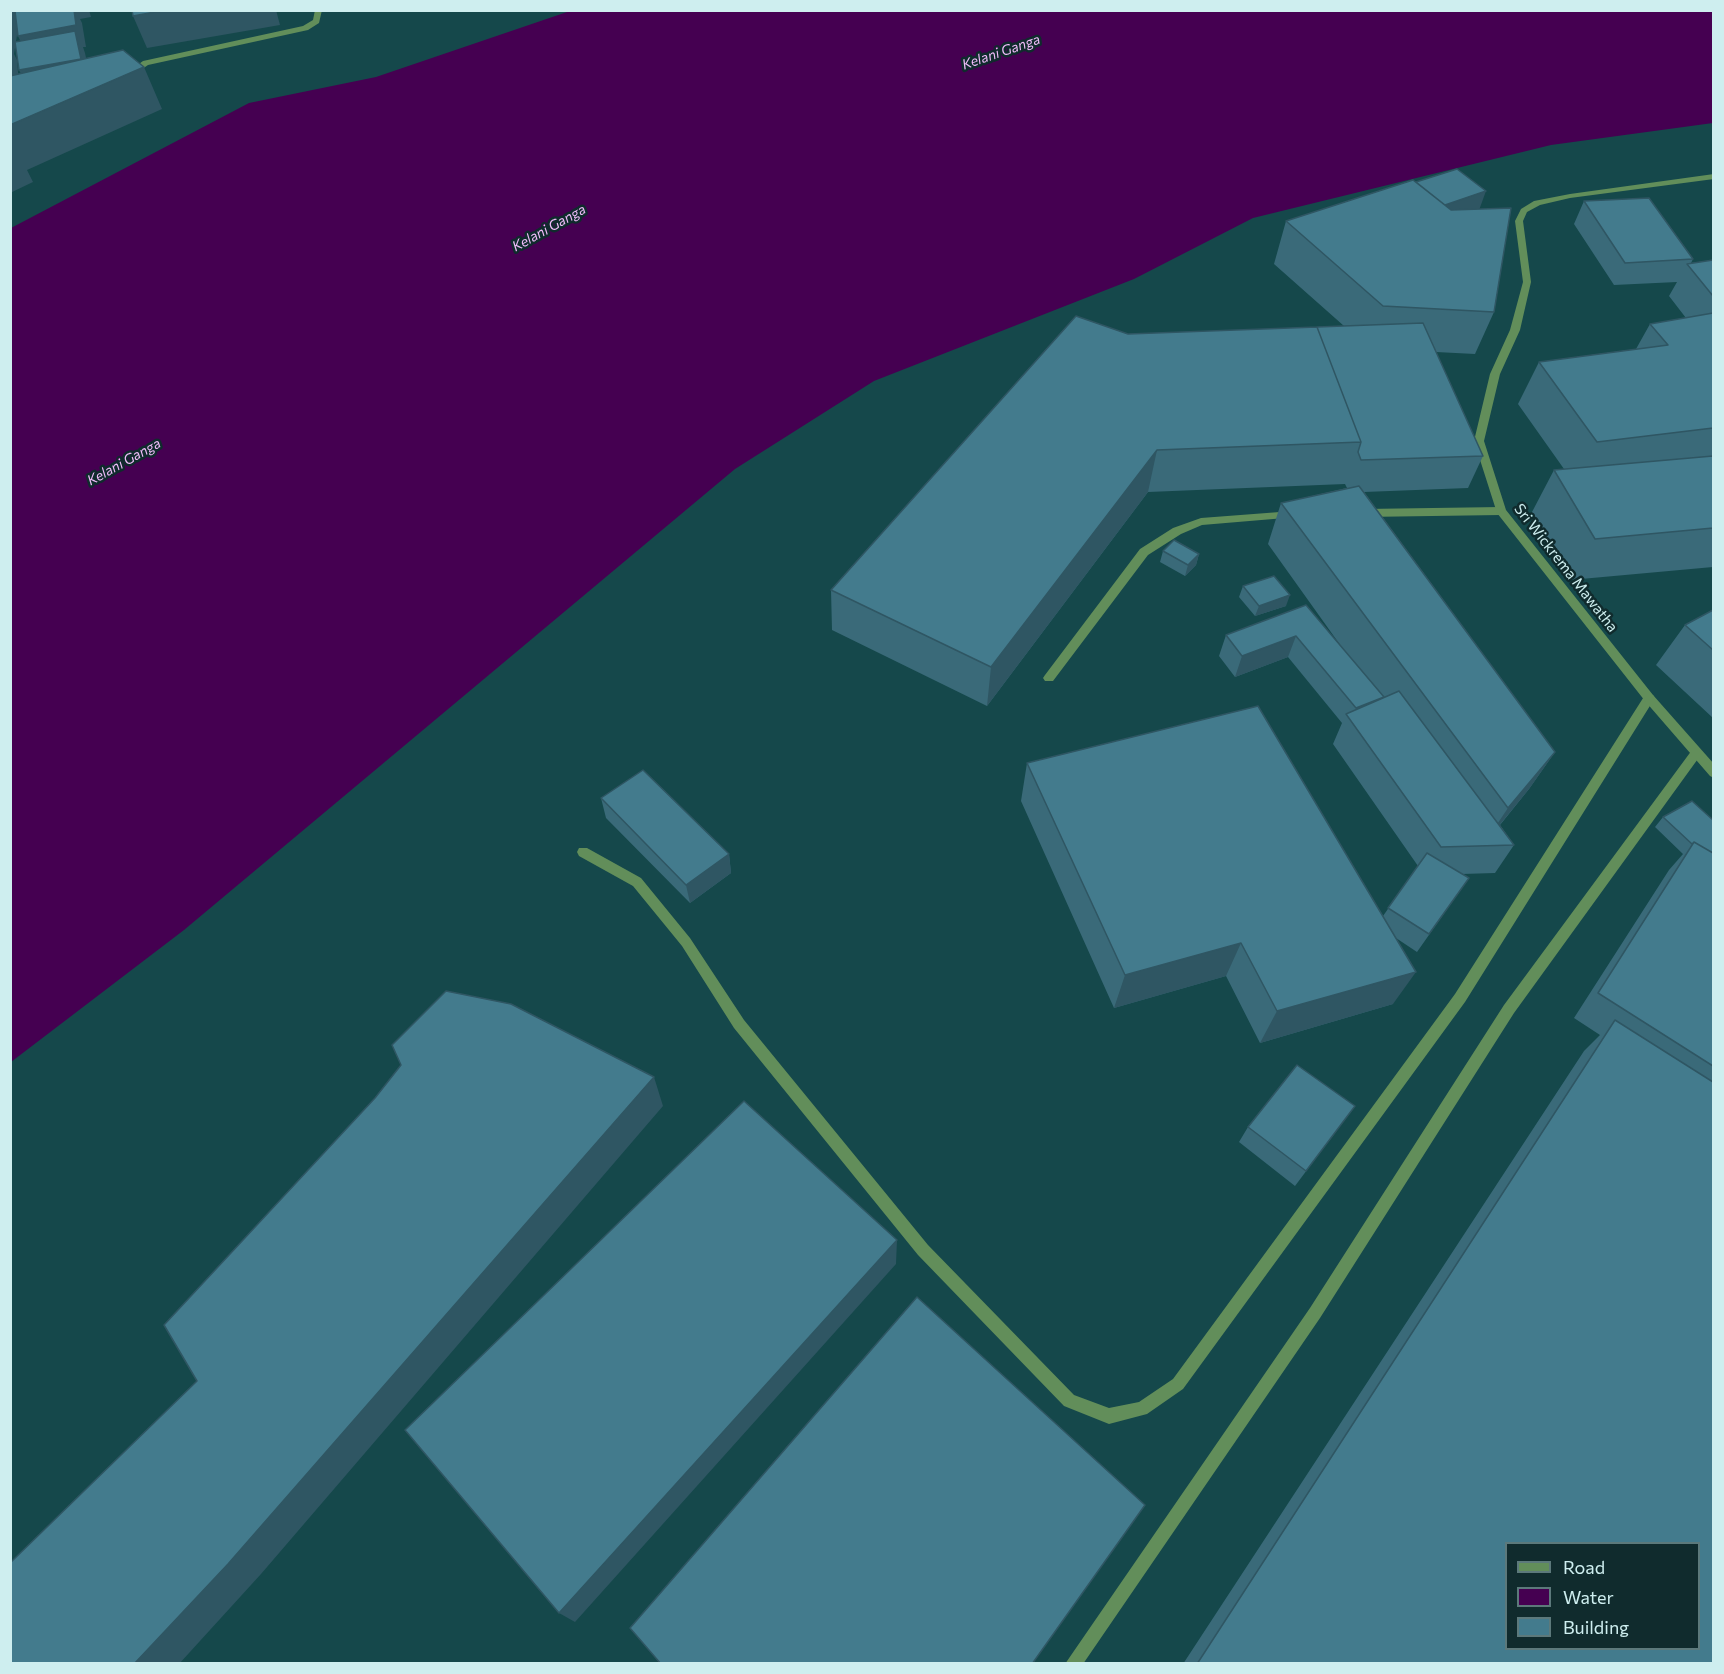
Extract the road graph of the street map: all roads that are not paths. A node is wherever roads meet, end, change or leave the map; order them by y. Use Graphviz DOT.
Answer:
graph roads {
  1 [pos="319,10"];
  2 [pos="118,81"];
  3 [pos="1713,176"];
  4 [pos="1501,511"];
  5 [pos="1350,513"];
  6 [pos="1303,514"];
  7 [pos="1048,678"];
  8 [pos="1649,698"];
  9 [pos="1696,753"];
  10 [pos="1713,773"];
  11 [pos="583,852"];
  12 [pos="1073,1664"];
  1 -- 2 [label="street"];
  3 -- 4 [label="street, Sri Wickrema Mawatha"];
  4 -- 5 [label="street"];
  4 -- 8 [label="street, Sri Wickrema Mawatha"];
  6 -- 7 [label="street"];
  8 -- 9 [label="street, Sri Wickrema Mawatha"];
  8 -- 11 [label="street"];
  9 -- 10 [label="street, Sri Wickrema Mawatha"];
  9 -- 12 [label="street"];
}
